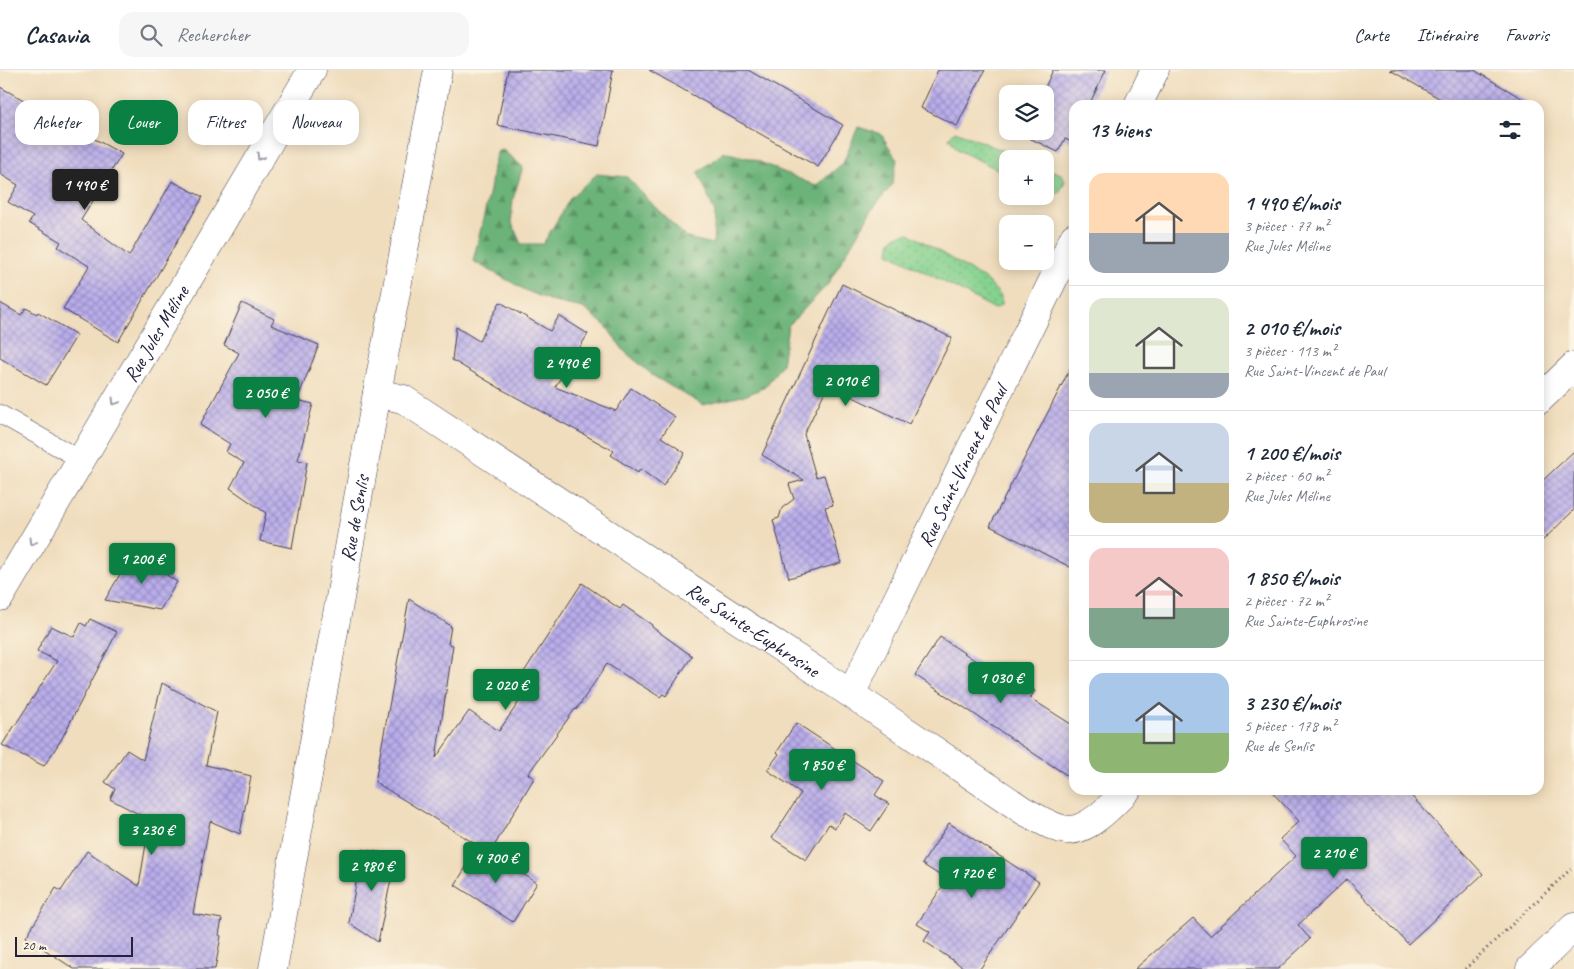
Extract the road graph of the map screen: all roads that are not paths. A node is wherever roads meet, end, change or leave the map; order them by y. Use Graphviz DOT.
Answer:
graph roads {
  1 [pos="312,70"];
  2 [pos="438,70"];
  3 [pos="1155,70"];
  4 [pos="1140,100"];
  5 [pos="1069,247"];
  6 [pos="1574,366"];
  7 [pos="377,393"];
  8 [pos="1544,395"];
  9 [pos="0,414"];
  10 [pos="81,460"];
  11 [pos="0,597"];
  12 [pos="851,694"];
  13 [pos="1122,795"];
  14 [pos="1574,927"];
  15 [pos="273,969"];
  16 [pos="1530,969"];
  1 -- 10 [label="street, Rue Jules Méline, one-way"];
  2 -- 7 [label="street, Rue de Senlis"];
  3 -- 4 [label="street"];
  5 -- 12 [label="street, Rue Saint-Vincent de Paul"];
  6 -- 8 [label="street"];
  7 -- 12 [label="street, Rue Sainte-Euphrosine"];
  7 -- 15 [label="street, Rue de Senlis"];
  9 -- 10 [label="lane"];
  10 -- 11 [label="street, Rue Jules Méline, one-way"];
  12 -- 13 [label="street, Rue Sainte-Euphrosine"];
  14 -- 16 [label="street"];
}
